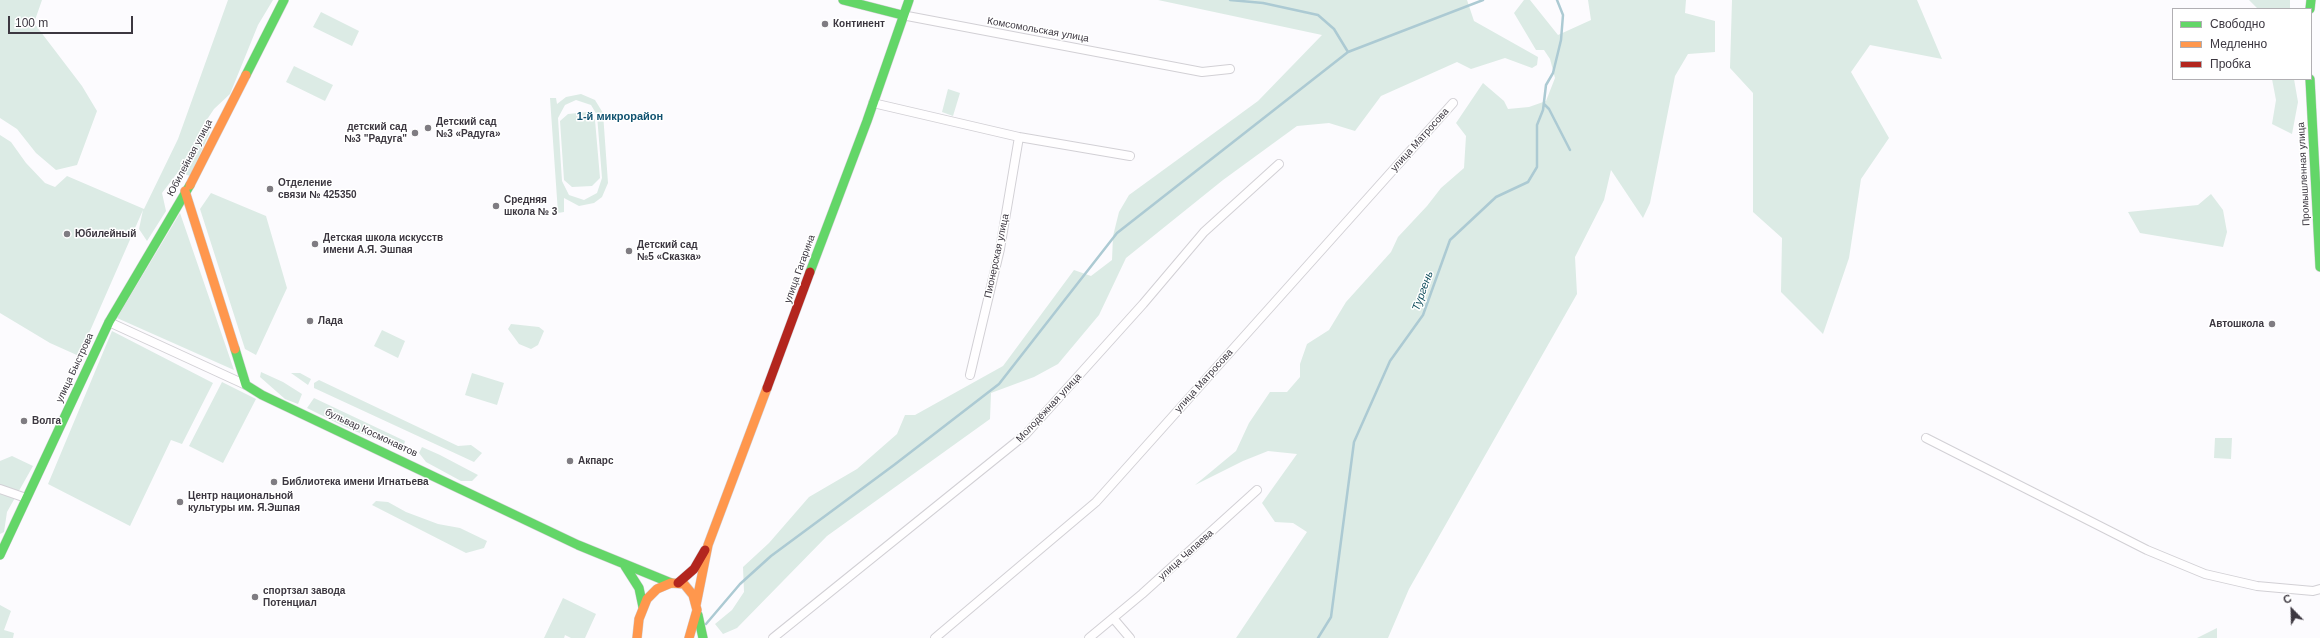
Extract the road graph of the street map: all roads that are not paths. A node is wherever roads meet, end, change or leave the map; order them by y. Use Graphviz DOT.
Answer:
graph roads {
  1 [pos="284,0"];
  2 [pos="843,0"];
  3 [pos="909,0"];
  4 [pos="902,15"];
  5 [pos="1230,69"];
  6 [pos="2310,80"];
  7 [pos="1453,103"];
  8 [pos="873,104"];
  9 [pos="1019,137"];
  10 [pos="1130,156"];
  11 [pos="1279,164"];
  12 [pos="185,191"];
  13 [pos="2320,267"];
  14 [pos="109,322"];
  15 [pos="970,375"];
  16 [pos="246,385"];
  17 [pos="1926,438"];
  18 [pos="0,489"];
  19 [pos="1257,490"];
  20 [pos="26,498"];
  21 [pos="708,544"];
  22 [pos="0,554"];
  23 [pos="624,565"];
  24 [pos="674,583"];
  25 [pos="2320,590"];
  26 [pos="643,607"];
  27 [pos="696,608"];
  28 [pos="1113,618"];
  29 [pos="637,638"];
  30 [pos="689,638"];
  31 [pos="703,638"];
  32 [pos="773,638"];
  33 [pos="935,638"];
  34 [pos="1089,638"];
  35 [pos="1130,638"];
  1 -- 12 [label="street, Юбилейная улица"];
  2 -- 4 [label="street, Комсомольская улица"];
  3 -- 4 [label="street, улица Гагарина"];
  4 -- 5 [label="street, Комсомольская улица"];
  4 -- 8 [label="street, улица Гагарина"];
  6 -- 13 [label="street, Промышленная улица"];
  7 -- 33 [label="street, улица Матросова"];
  8 -- 9 [label="street"];
  8 -- 21 [label="street, улица Гагарина"];
  9 -- 10 [label="street"];
  9 -- 15 [label="street, Пионерская улица"];
  11 -- 32 [label="street, Молодёжная улица"];
  12 -- 14 [label="street, Юбилейная улица"];
  12 -- 16 [label="street"];
  14 -- 16 [label="street, бульвар Космонавтов"];
  14 -- 20 [label="street, улица Быстрова"];
  16 -- 23 [label="street, бульвар Космонавтов"];
  17 -- 25 [label="street"];
  18 -- 20 [label="street"];
  19 -- 28 [label="street, улица Чапаева"];
  20 -- 22 [label="street, улица Быстрова"];
  21 -- 24 [label="street, улица Гагарина"];
  21 -- 27 [label="street, улица Гагарина"];
  23 -- 24 [label="street, бульвар Космонавтов"];
  23 -- 26 [label="street"];
  24 -- 26 [label="street, улица Гагарина"];
  24 -- 27 [label="street"];
  26 -- 29 [label="street"];
  27 -- 30 [label="street"];
  27 -- 31 [label="street, улица Гагарина"];
  28 -- 34 [label="street, улица Чапаева"];
  28 -- 35 [label="street"];
}
